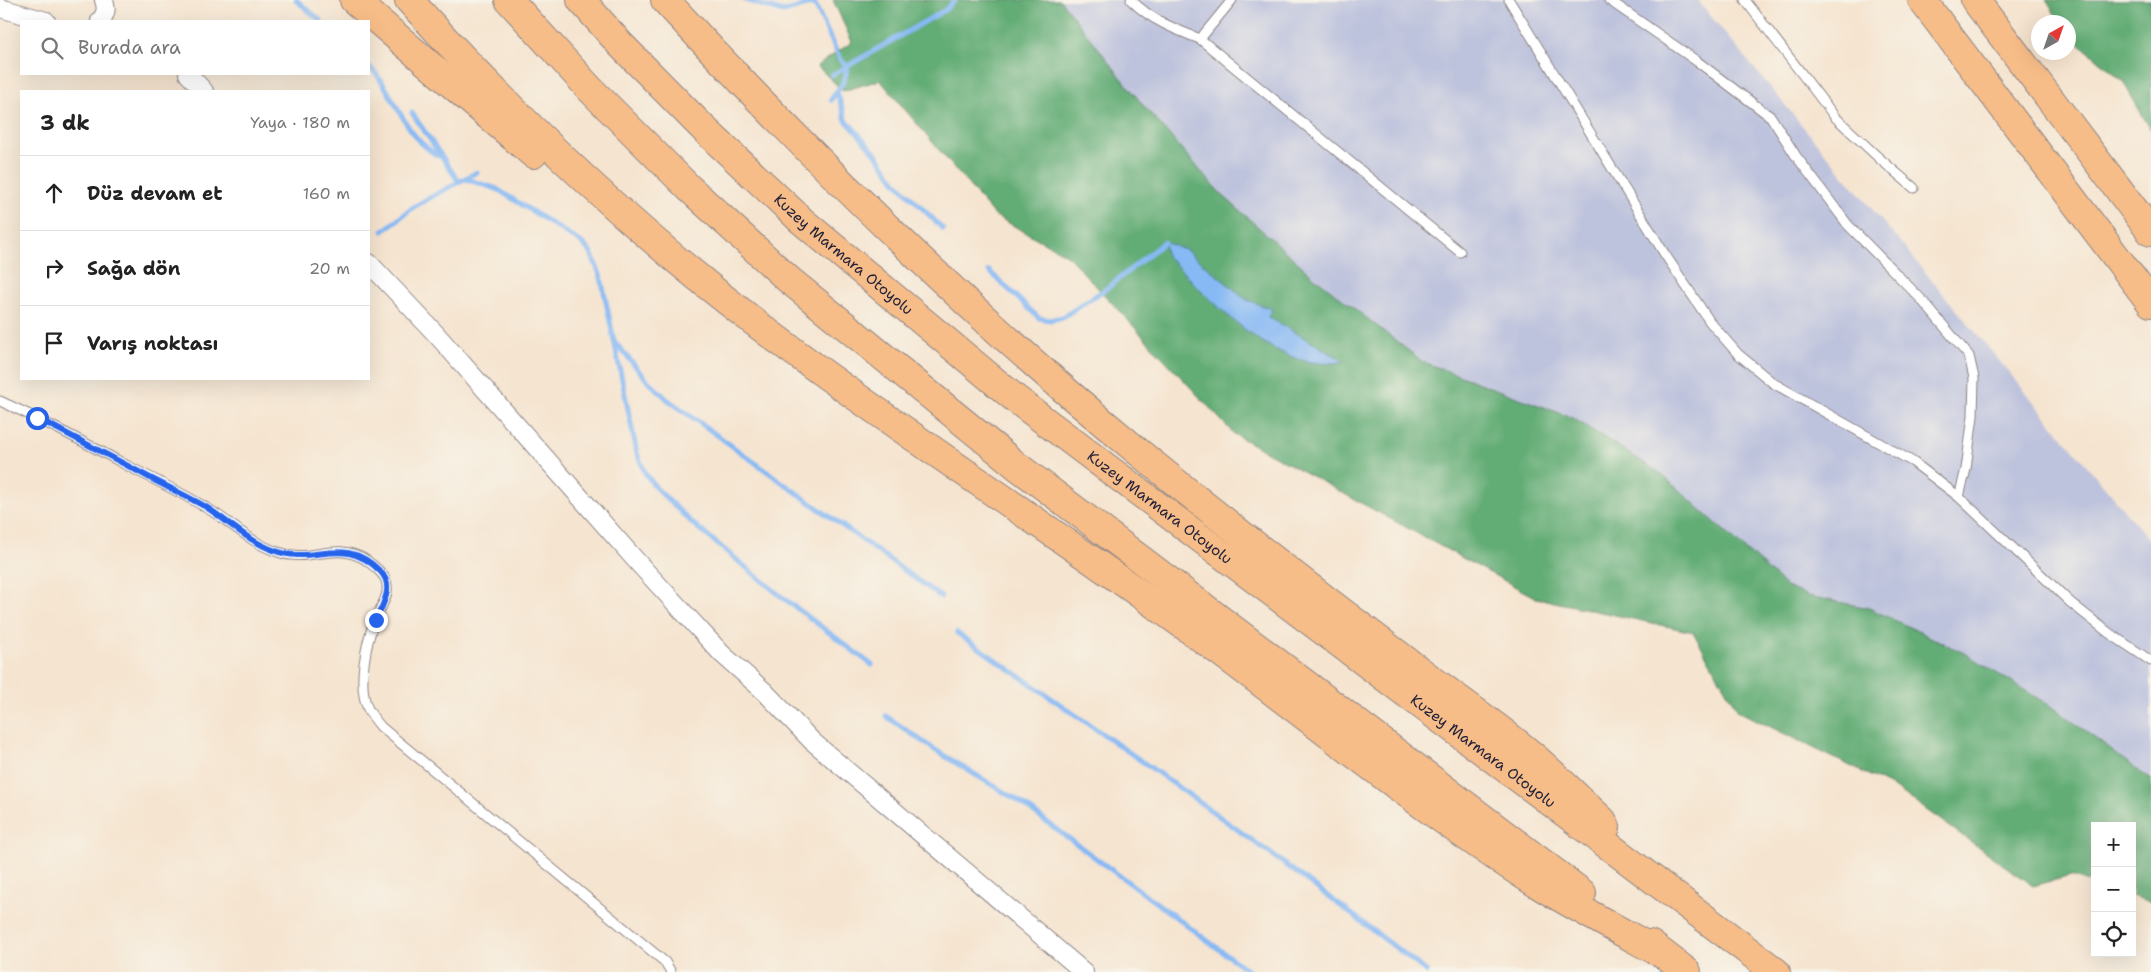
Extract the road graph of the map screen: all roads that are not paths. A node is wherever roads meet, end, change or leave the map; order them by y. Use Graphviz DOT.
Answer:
graph roads {
  1 [pos="354,0"];
  2 [pos="409,0"];
  3 [pos="509,0"];
  4 [pos="581,0"];
  5 [pos="665,0"];
  6 [pos="688,0"];
  7 [pos="1131,0"];
  8 [pos="1232,0"];
  9 [pos="1509,0"];
  10 [pos="1609,0"];
  11 [pos="1746,0"];
  12 [pos="1922,0"];
  13 [pos="1975,0"];
  14 [pos="0,8"];
  15 [pos="42,20"];
  16 [pos="1200,39"];
  17 [pos="189,75"];
  18 [pos="203,90"];
  19 [pos="790,131"];
  20 [pos="1914,188"];
  21 [pos="2151,232"];
  22 [pos="1460,252"];
  23 [pos="370,264"];
  24 [pos="2151,303"];
  25 [pos="821,371"];
  26 [pos="0,401"];
  27 [pos="1959,497"];
  28 [pos="2151,661"];
  29 [pos="1621,855"];
  30 [pos="1664,955"];
  31 [pos="671,972"];
  32 [pos="1084,972"];
  33 [pos="1687,972"];
  34 [pos="1776,972"];
  1 -- 25 [label="highway"];
  2 -- 25 [label="highway"];
  3 -- 30 [label="highway"];
  4 -- 29 [label="highway, Kuzey Marmara Otoyolu"];
  5 -- 19 [label="highway"];
  6 -- 19 [label="highway"];
  7 -- 16 [label="lane"];
  8 -- 16 [label="lane"];
  9 -- 27 [label="lane"];
  10 -- 27 [label="lane"];
  11 -- 20 [label="lane"];
  12 -- 24 [label="highway"];
  13 -- 21 [label="highway"];
  14 -- 15 [label="street"];
  16 -- 22 [label="lane"];
  17 -- 18 [label="street"];
  19 -- 29 [label="highway"];
  23 -- 32 [label="street"];
  25 -- 30 [label="highway"];
  26 -- 31 [label="lane"];
  27 -- 28 [label="lane"];
  29 -- 34 [label="highway, Kuzey Marmara Otoyolu"];
  30 -- 33 [label="highway"];
}
